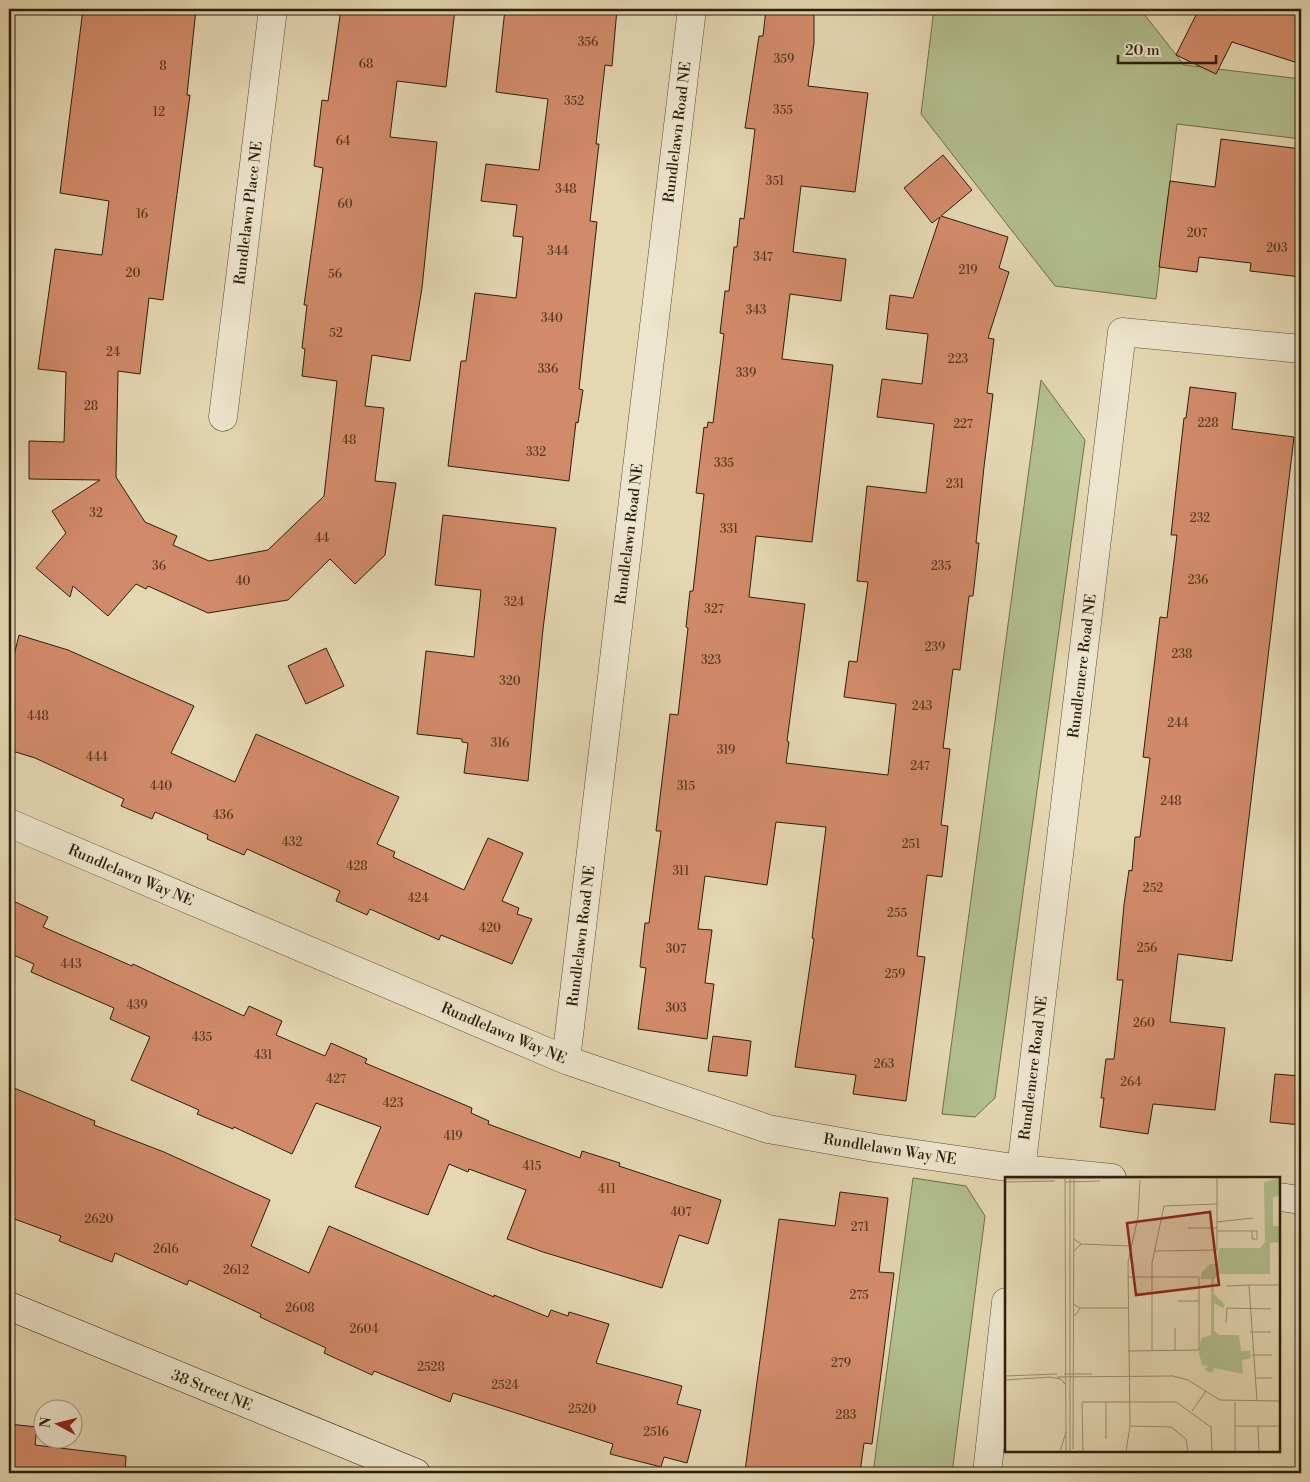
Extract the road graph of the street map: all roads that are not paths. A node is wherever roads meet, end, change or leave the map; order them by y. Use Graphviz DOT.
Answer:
graph roads {
  1 [pos="273,9"];
  2 [pos="692,9"];
  3 [pos="1301,349"];
  4 [pos="223,417"];
  5 [pos="9,823"];
  6 [pos="566,1060"];
  7 [pos="1021,1173"];
  8 [pos="1094,1177"];
  9 [pos="1280,1197"];
  10 [pos="1301,1200"];
  11 [pos="9,1306"];
  12 [pos="1005,1311"];
  13 [pos="416,1473"];
  14 [pos="987,1473"];
  1 -- 4 [label="street, Rundlelawn Place NE"];
  2 -- 6 [label="street, Rundlelawn Road NE"];
  3 -- 7 [label="street, Rundlemere Road NE"];
  5 -- 6 [label="street, Rundlelawn Way NE"];
  6 -- 7 [label="street, Rundlelawn Way NE"];
  7 -- 8 [label="street, Rundlelawn Way NE"];
  9 -- 10 [label="street"];
  11 -- 13 [label="street, 38 Street NE"];
  12 -- 14 [label="street"];
}
